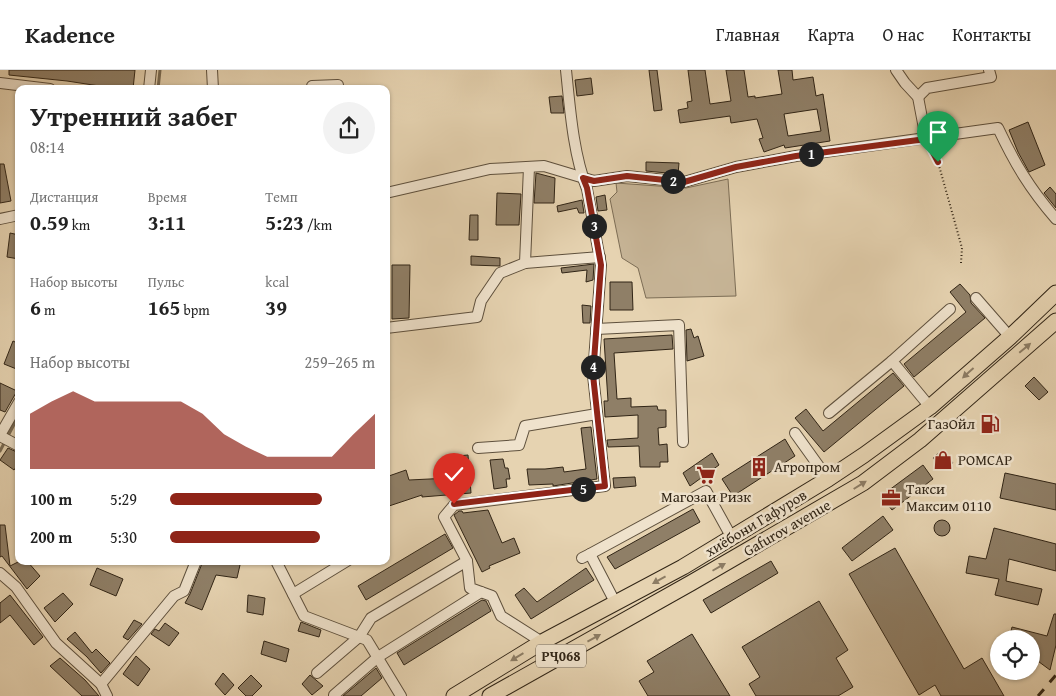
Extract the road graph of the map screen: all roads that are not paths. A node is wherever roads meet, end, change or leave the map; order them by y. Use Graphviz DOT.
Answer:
graph roads {
  1 [pos="151,70"];
  2 [pos="212,70"];
  3 [pos="566,70"];
  4 [pos="896,70"];
  5 [pos="989,70"];
  6 [pos="0,84"];
  7 [pos="149,85"];
  8 [pos="213,85"];
  9 [pos="15,86"];
  10 [pos="918,97"];
  11 [pos="926,139"];
  12 [pos="530,167"];
  13 [pos="583,178"];
  14 [pos="390,192"];
  15 [pos="15,216"];
  16 [pos="0,219"];
  17 [pos="1056,219"];
  18 [pos="600,256"];
  19 [pos="525,263"];
  20 [pos="1056,293"];
  21 [pos="976,298"];
  22 [pos="950,309"];
  23 [pos="1056,321"];
  24 [pos="390,328"];
  25 [pos="596,329"];
  26 [pos="1010,337"];
  27 [pos="996,348"];
  28 [pos="892,361"];
  29 [pos="1009,362"];
  30 [pos="930,407"];
  31 [pos="15,409"];
  32 [pos="829,413"];
  33 [pos="597,414"];
  34 [pos="795,433"];
  35 [pos="0,435"];
  36 [pos="683,442"];
  37 [pos="15,444"];
  38 [pos="478,448"];
  39 [pos="828,479"];
  40 [pos="732,538"];
  41 [pos="467,561"];
  42 [pos="194,565"];
  43 [pos="278,565"];
  44 [pos="340,565"];
  45 [pos="683,567"];
  46 [pos="0,573"];
  47 [pos="692,583"];
  48 [pos="481,592"];
  49 [pos="293,594"];
  50 [pos="616,604"];
  51 [pos="363,639"];
  52 [pos="542,642"];
  53 [pos="378,657"];
  54 [pos="317,673"];
  55 [pos="102,684"];
  56 [pos="334,695"];
  57 [pos="107,696"];
  58 [pos="401,696"];
  59 [pos="454,696"];
  60 [pos="490,696"];
  1 -- 7 [label="street"];
  2 -- 8 [label="street"];
  3 -- 13 [label="street"];
  4 -- 10 [label="street"];
  5 -- 10 [label="street"];
  6 -- 9 [label="street"];
  10 -- 11 [label="street"];
  11 -- 13 [label="street"];
  11 -- 17 [label="street"];
  12 -- 13 [label="street"];
  12 -- 14 [label="street"];
  12 -- 19 [label="street"];
  13 -- 18 [label="street"];
  15 -- 16 [label="street"];
  18 -- 19 [label="street"];
  18 -- 25 [label="street"];
  19 -- 24 [label="street"];
  20 -- 26 [label="highway, хиёбони Гафуров / РҶ068"];
  21 -- 26 [label="street"];
  22 -- 28 [label="street"];
  29 -- 23 [label="highway, Gafurov avenue / РҶ068, one-way"];
  25 -- 33 [label="street"];
  25 -- 36 [label="street"];
  26 -- 27 [label="highway, хиёбони Гафуров / РҶ068"];
  27 -- 29 [label="highway"];
  27 -- 30 [label="highway, хиёбони Гафуров / РҶ068, one-way"];
  28 -- 30 [label="street"];
  28 -- 32 [label="street"];
  47 -- 29 [label="highway, Gafurov avenue / РҶ068, one-way"];
  30 -- 39 [label="highway, хиёбони Гафуров / РҶ068"];
  31 -- 35 [label="street"];
  33 -- 38 [label="street"];
  33 -- 41 [label="street"];
  34 -- 39 [label="street"];
  35 -- 37 [label="street"];
  39 -- 40 [label="highway, хиёбони Гафуров / РҶ068"];
  40 -- 45 [label="highway, хиёбони Гафуров / РҶ068"];
  40 -- 50 [label="street"];
  41 -- 48 [label="street"];
  41 -- 51 [label="street"];
  42 -- 55 [label="street"];
  43 -- 49 [label="street"];
  44 -- 49 [label="street"];
  45 -- 47 [label="highway"];
  45 -- 50 [label="highway, хиёбони Гафуров / РҶ068, one-way"];
  46 -- 55 [label="street"];
  60 -- 47 [label="highway, Gafurov avenue / РҶ068, one-way"];
  48 -- 52 [label="street"];
  48 -- 53 [label="street"];
  49 -- 51 [label="street"];
  50 -- 52 [label="highway, хиёбони Гафуров / РҶ068"];
  51 -- 53 [label="street"];
  51 -- 54 [label="street"];
  52 -- 59 [label="highway, хиёбони Гафуров / РҶ068, one-way"];
  53 -- 56 [label="street"];
  53 -- 58 [label="street"];
  55 -- 57 [label="street"];
}
